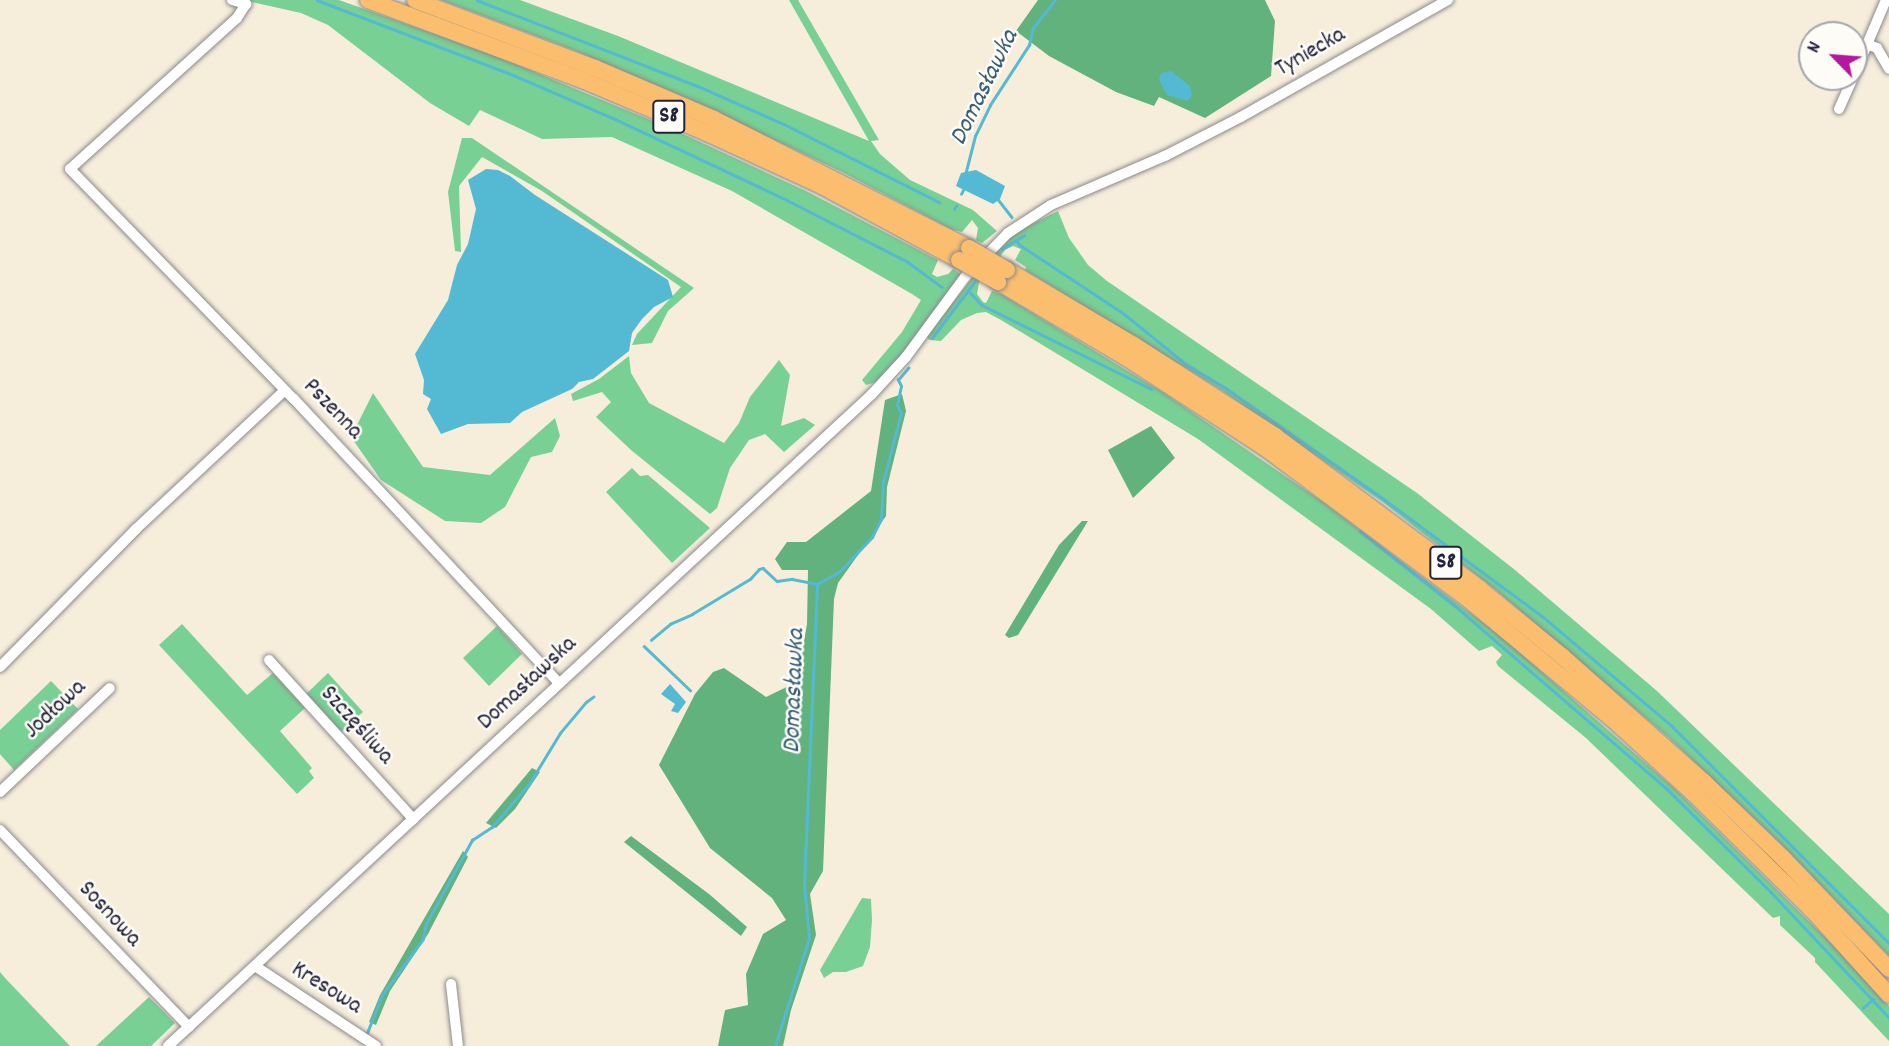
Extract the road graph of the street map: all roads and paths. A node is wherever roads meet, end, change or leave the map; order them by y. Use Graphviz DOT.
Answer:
graph roads {
  1 [pos="232,0"];
  2 [pos="368,0"];
  3 [pos="415,0"];
  4 [pos="1448,0"];
  5 [pos="1886,0"];
  6 [pos="1868,42"];
  7 [pos="1868,44"];
  8 [pos="1889,69"];
  9 [pos="1847,91"];
  10 [pos="1839,109"];
  11 [pos="964,254"];
  12 [pos="1002,276"];
  13 [pos="912,348"];
  14 [pos="284,391"];
  15 [pos="269,660"];
  16 [pos="0,667"];
  17 [pos="559,683"];
  18 [pos="110,688"];
  19 [pos="0,792"];
  20 [pos="413,819"];
  21 [pos="0,830"];
  22 [pos="254,966"];
  23 [pos="1889,970"];
  24 [pos="451,984"];
  25 [pos="1886,991"];
  26 [pos="189,1027"];
  27 [pos="169,1046"];
  28 [pos="376,1046"];
  29 [pos="458,1046"];
  1 -- 14 [label="street, Pszenna"];
  2 -- 11 [label="highway, S8"];
  3 -- 11 [label="highway, S8"];
  4 -- 13 [label="street, Tyniecka"];
  5 -- 6 [label="street"];
  7 -- 8 [label="street"];
  9 -- 10 [label="street"];
  11 -- 12 [label="highway, S8, bridge"];
  12 -- 23 [label="highway, S8"];
  12 -- 25 [label="highway, S8"];
  13 -- 17 [label="street, Domasławska"];
  14 -- 16 [label="street"];
  14 -- 17 [label="street, Pszenna"];
  15 -- 20 [label="street, Szczęśliwa"];
  17 -- 20 [label="street, Domasławska"];
  18 -- 19 [label="street, Jodłowa"];
  20 -- 22 [label="street, Domasławska"];
  21 -- 26 [label="street, Sosnowa"];
  22 -- 26 [label="street, Domasławska"];
  22 -- 28 [label="street, Kresowa"];
  24 -- 29 [label="street"];
  26 -- 27 [label="street, Domasławska"];
}
